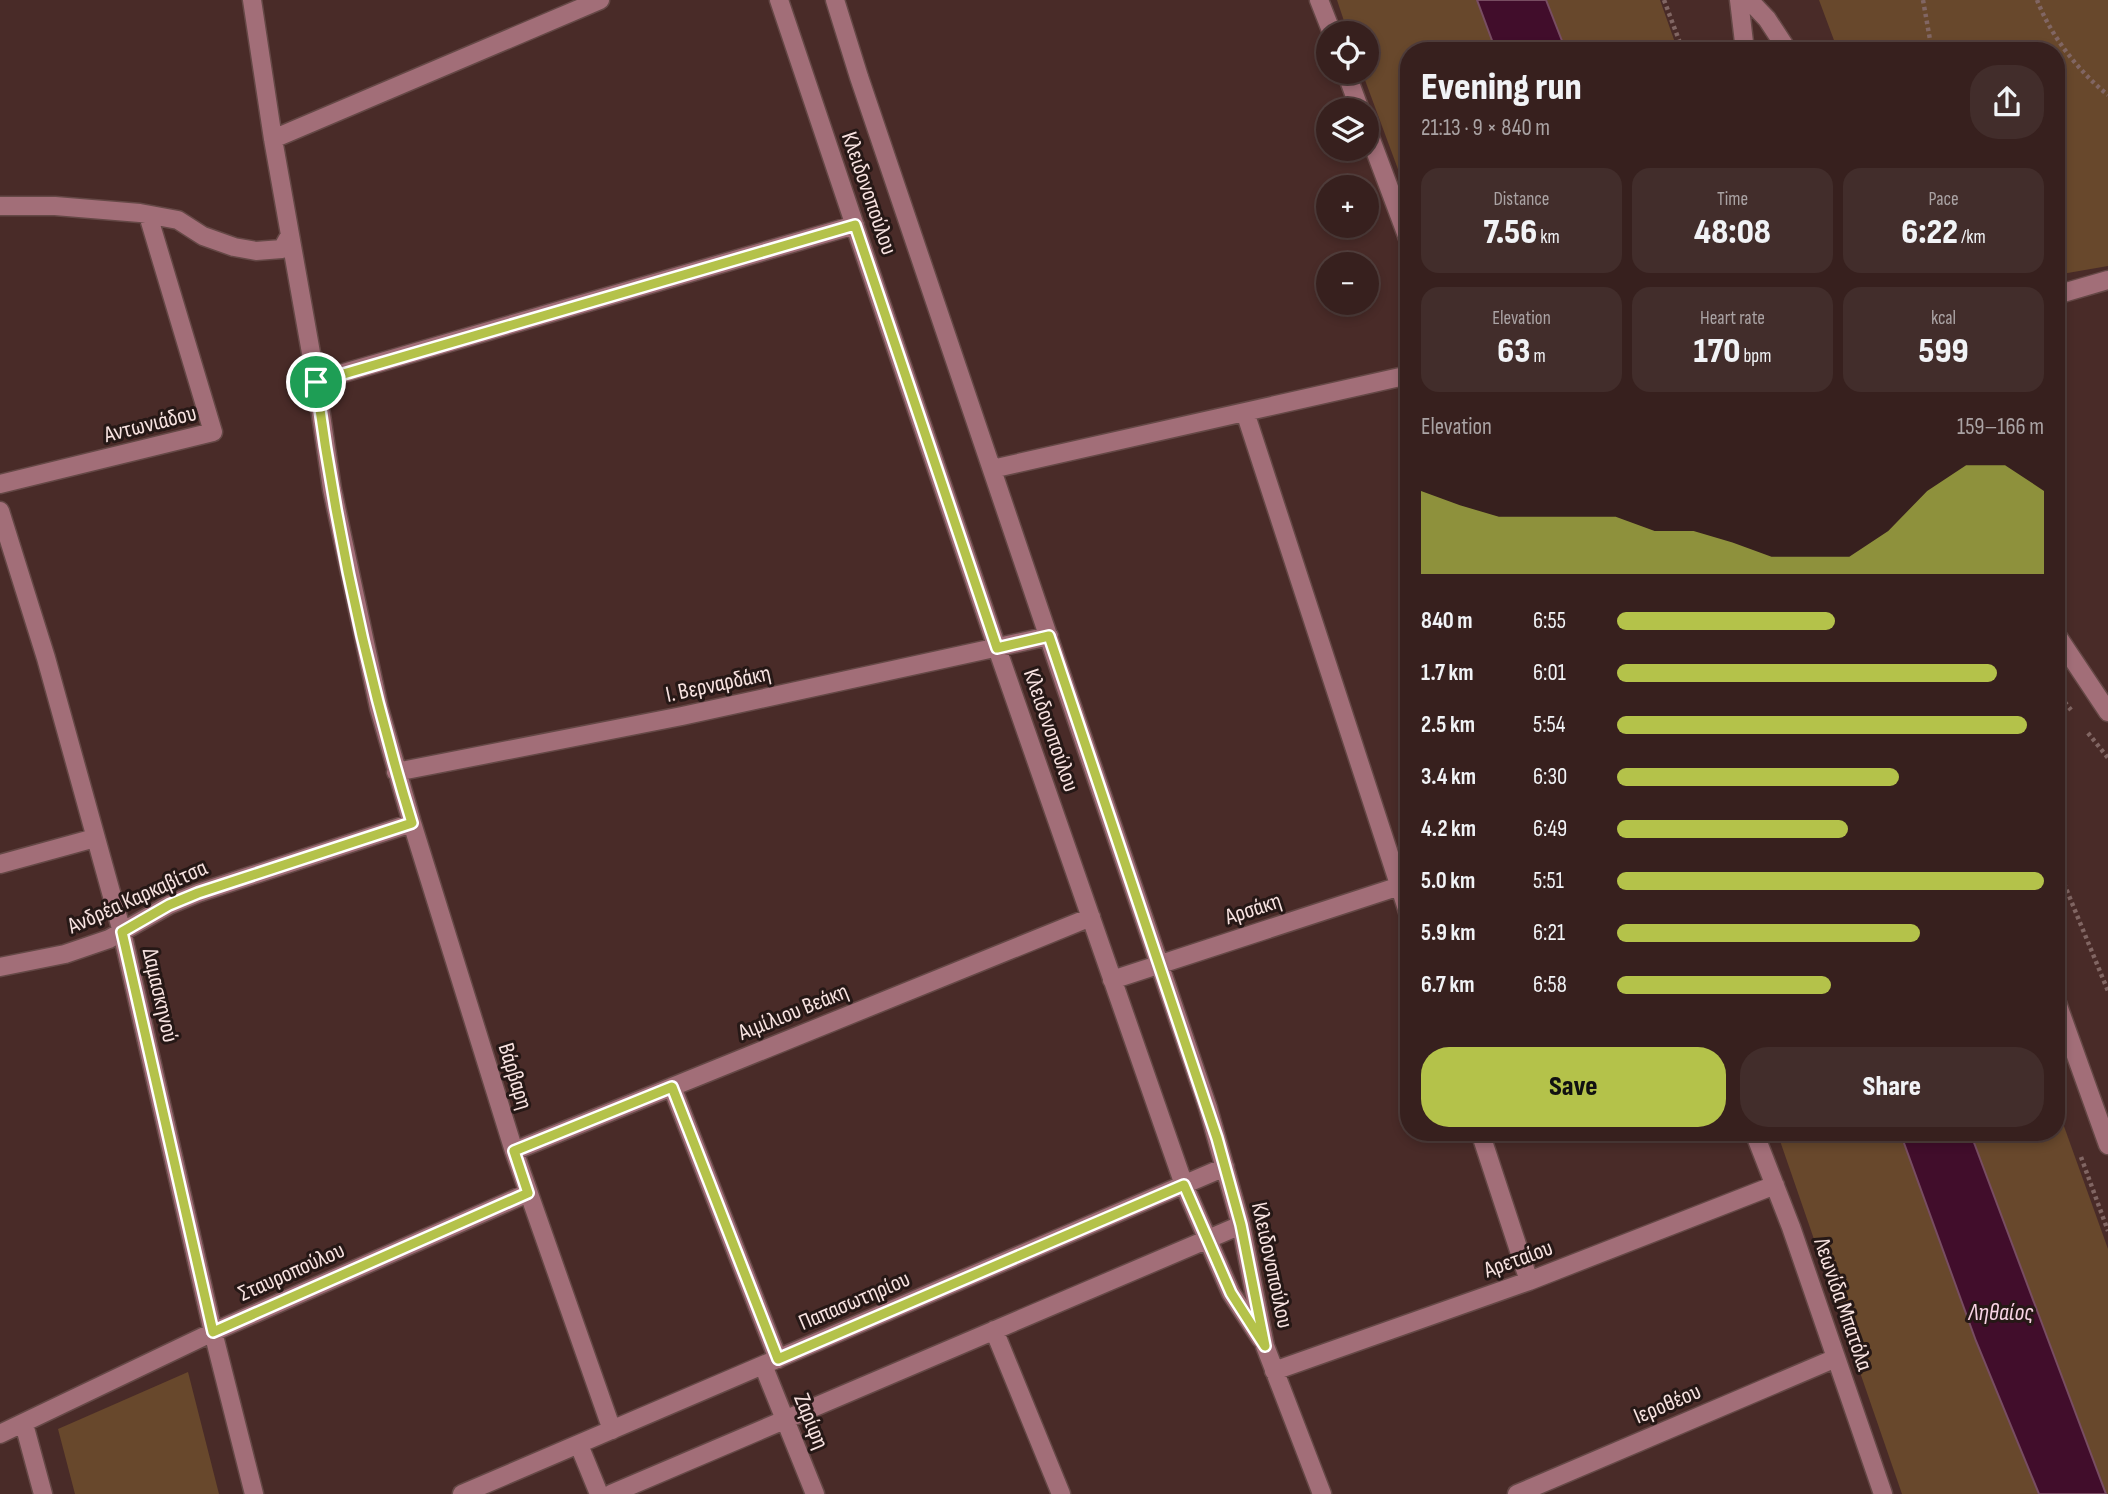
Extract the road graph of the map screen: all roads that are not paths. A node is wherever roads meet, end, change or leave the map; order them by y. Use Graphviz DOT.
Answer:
graph roads {
  1 [pos="252,0"];
  2 [pos="600,0"];
  3 [pos="779,0"];
  4 [pos="835,0"];
  5 [pos="1319,0"];
  6 [pos="1740,0"];
  7 [pos="1749,0"];
  8 [pos="1327,21"];
  9 [pos="1744,42"];
  10 [pos="1782,42"];
  11 [pos="273,139"];
  12 [pos="1379,161"];
  13 [pos="0,206"];
  14 [pos="148,215"];
  15 [pos="1400,217"];
  16 [pos="855,225"];
  17 [pos="290,235"];
  18 [pos="2108,280"];
  19 [pos="2065,292"];
  20 [pos="1400,377"];
  21 [pos="316,382"];
  22 [pos="1245,412"];
  23 [pos="992,469"];
  24 [pos="0,484"];
  25 [pos="0,511"];
  26 [pos="1049,636"];
  27 [pos="997,648"];
  28 [pos="2065,648"];
  29 [pos="2108,712"];
  30 [pos="396,772"];
  31 [pos="412,823"];
  32 [pos="95,838"];
  33 [pos="0,864"];
  34 [pos="1400,873"];
  35 [pos="1400,886"];
  36 [pos="1091,917"];
  37 [pos="122,932"];
  38 [pos="1160,964"];
  39 [pos="0,967"];
  40 [pos="1112,980"];
  41 [pos="2065,1025"];
  42 [pos="672,1087"];
  43 [pos="1483,1141"];
  44 [pos="1758,1141"];
  45 [pos="2108,1144"];
  46 [pos="514,1151"];
  47 [pos="1225,1167"];
  48 [pos="1184,1185"];
  49 [pos="1775,1185"];
  50 [pos="528,1193"];
  51 [pos="1241,1225"];
  52 [pos="1206,1240"];
  53 [pos="1529,1281"];
  54 [pos="994,1330"];
  55 [pos="213,1332"];
  56 [pos="1265,1346"];
  57 [pos="1836,1358"];
  58 [pos="771,1362"];
  59 [pos="1274,1371"];
  60 [pos="785,1420"];
  61 [pos="24,1424"];
  62 [pos="612,1430"];
  63 [pos="0,1434"];
  64 [pos="579,1445"];
  65 [pos="43,1494"];
  66 [pos="254,1494"];
  67 [pos="462,1494"];
  68 [pos="599,1494"];
  69 [pos="611,1494"];
  70 [pos="815,1494"];
  71 [pos="1061,1494"];
  72 [pos="1322,1494"];
  73 [pos="1517,1494"];
  74 [pos="1883,1494"];
  1 -- 11 [label="street, Βάρβαρη"];
  2 -- 11 [label="street"];
  3 -- 16 [label="street, Κλειδονοπούλου"];
  4 -- 23 [label="street, Κλειδονοπούλου"];
  5 -- 8 [label="street"];
  6 -- 9 [label="street"];
  7 -- 10 [label="street"];
  11 -- 17 [label="street, Βάρβαρη"];
  12 -- 15 [label="street"];
  13 -- 14 [label="street"];
  14 -- 17 [label="street"];
  14 -- 24 [label="street, Αντωνιάδου"];
  16 -- 21 [label="street"];
  16 -- 27 [label="street, Κλειδονοπούλου"];
  17 -- 21 [label="street, Βάρβαρη"];
  18 -- 19 [label="street"];
  20 -- 22 [label="street"];
  21 -- 30 [label="street, Βάρβαρη"];
  22 -- 23 [label="street"];
  22 -- 34 [label="street"];
  23 -- 26 [label="street, Κλειδονοπούλου"];
  25 -- 32 [label="street, Δαμασκηνού"];
  26 -- 27 [label="street, Ι. Βερναρδάκη"];
  26 -- 38 [label="street, Κλειδονοπούλου"];
  27 -- 30 [label="street, Ι. Βερναρδάκη"];
  27 -- 36 [label="street, Κλειδονοπούλου"];
  28 -- 29 [label="street"];
  30 -- 31 [label="street, Βάρβαρη"];
  31 -- 37 [label="street, Ανδρέα Καρκαβίτσα"];
  31 -- 46 [label="street, Βάρβαρη"];
  32 -- 33 [label="street"];
  32 -- 37 [label="street, Δαμασκηνού"];
  35 -- 38 [label="street, Αρσάκη"];
  36 -- 40 [label="street, Κλειδονοπούλου"];
  36 -- 42 [label="street, Αιμίλιου Βεάκη"];
  37 -- 39 [label="street, Ανδρέα Καρκαβίτσα"];
  37 -- 55 [label="street, Δαμασκηνού"];
  38 -- 40 [label="street, Αρσάκη"];
  38 -- 47 [label="street, Κλειδονοπούλου"];
  40 -- 48 [label="street, Κλειδονοπούλου"];
  41 -- 45 [label="street"];
  42 -- 46 [label="street, Αιμίλιου Βεάκη"];
  42 -- 58 [label="street, Ζαρίφη"];
  43 -- 53 [label="street"];
  44 -- 49 [label="street, Λεωνίδα Μπατόλα"];
  46 -- 50 [label="street, Βάρβαρη"];
  47 -- 48 [label="street, Παπασωτηρίου"];
  47 -- 51 [label="street, Κλειδονοπούλου"];
  48 -- 52 [label="street, Κλειδονοπούλου"];
  48 -- 58 [label="street, Παπασωτηρίου"];
  49 -- 53 [label="street, Αρεταίου"];
  49 -- 57 [label="street, Λεωνίδα Μπατόλα"];
  50 -- 55 [label="street, Σταυροπούλου"];
  50 -- 62 [label="street, Βάρβαρη"];
  51 -- 52 [label="street"];
  51 -- 56 [label="street, Κλειδονοπούλου"];
  52 -- 54 [label="street"];
  52 -- 56 [label="street, Κλειδονοπούλου"];
  53 -- 59 [label="street, Αρεταίου"];
  54 -- 60 [label="street"];
  54 -- 71 [label="street"];
  55 -- 61 [label="street, Σταυροπούλου"];
  55 -- 66 [label="street, Δαμασκηνού"];
  56 -- 59 [label="street, Κλειδονοπούλου"];
  57 -- 73 [label="street, Ιεροθέου"];
  57 -- 74 [label="street, Λεωνίδα Μπατόλα"];
  58 -- 60 [label="street, Ζαρίφη"];
  58 -- 62 [label="street, Παπασωτηρίου"];
  59 -- 72 [label="street, Κλειδονοπούλου"];
  60 -- 69 [label="street"];
  60 -- 70 [label="street, Ζαρίφη"];
  61 -- 63 [label="street, Σταυροπούλου"];
  61 -- 65 [label="street"];
  62 -- 64 [label="street, Παπασωτηρίου"];
  64 -- 67 [label="street, Παπασωτηρίου"];
  64 -- 68 [label="street"];
}
